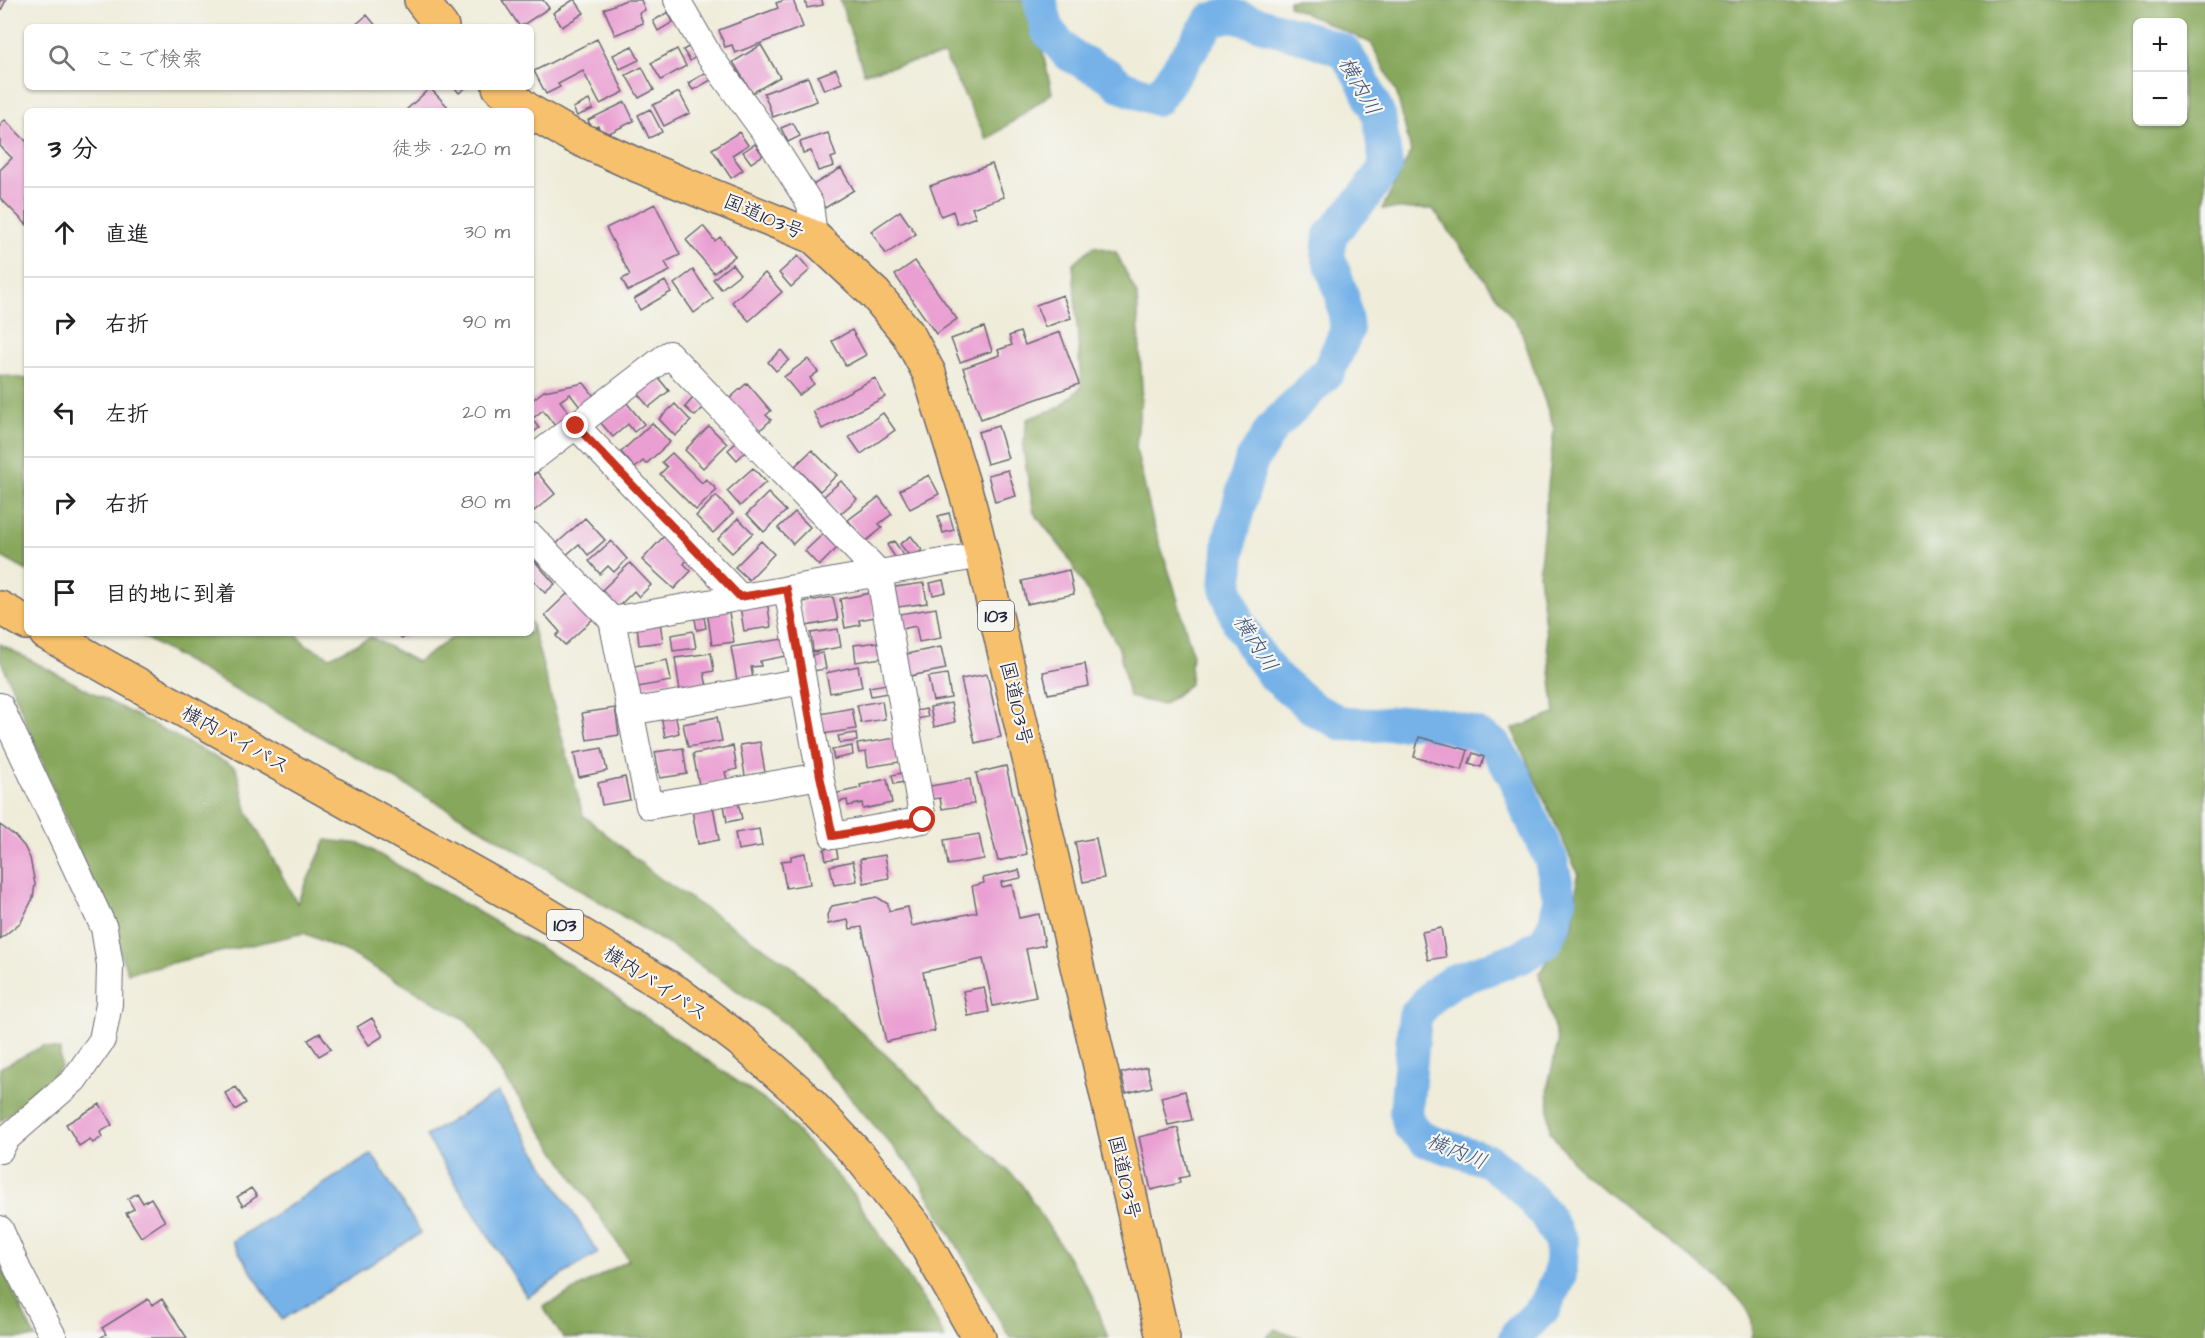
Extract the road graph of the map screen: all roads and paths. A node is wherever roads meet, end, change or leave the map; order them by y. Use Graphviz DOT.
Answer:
graph roads {
  1 [pos="421,0"];
  2 [pos="677,0"];
  3 [pos="440,24"];
  4 [pos="503,90"];
  5 [pos="525,108"];
  6 [pos="534,114"];
  7 [pos="814,237"];
  8 [pos="576,426"];
  9 [pos="534,458"];
  10 [pos="534,539"];
  11 [pos="982,555"];
  12 [pos="879,573"];
  13 [pos="787,589"];
  14 [pos="740,597"];
  15 [pos="0,608"];
  16 [pos="24,620"];
  17 [pos="612,620"];
  18 [pos="51,636"];
  19 [pos="803,681"];
  20 [pos="0,706"];
  21 [pos="630,712"];
  22 [pos="820,776"];
  23 [pos="0,1150"];
  24 [pos="0,1229"];
  25 [pos="54,1338"];
  26 [pos="979,1338"];
  27 [pos="1163,1338"];
  1 -- 3 [label="highway"];
  2 -- 7 [label="street"];
  4 -- 5 [label="highway, 国道103号 / 103"];
  6 -- 7 [label="highway, 国道103号 / 103"];
  7 -- 11 [label="highway, 国道103号 / 103"];
  8 -- 9 [label="street"];
  8 -- 12 [label="street"];
  8 -- 14 [label="street"];
  10 -- 17 [label="street"];
  11 -- 12 [label="street"];
  11 -- 27 [label="highway, 国道103号 / 103"];
  12 -- 13 [label="street"];
  12 -- 22 [label="street"];
  13 -- 14 [label="street"];
  13 -- 19 [label="street"];
  14 -- 17 [label="street"];
  15 -- 16 [label="highway"];
  17 -- 21 [label="street"];
  18 -- 26 [label="highway, 横内バイパス / 103"];
  19 -- 21 [label="street"];
  19 -- 22 [label="street"];
  20 -- 23 [label="street"];
  21 -- 22 [label="street"];
  24 -- 25 [label="street"];
}
